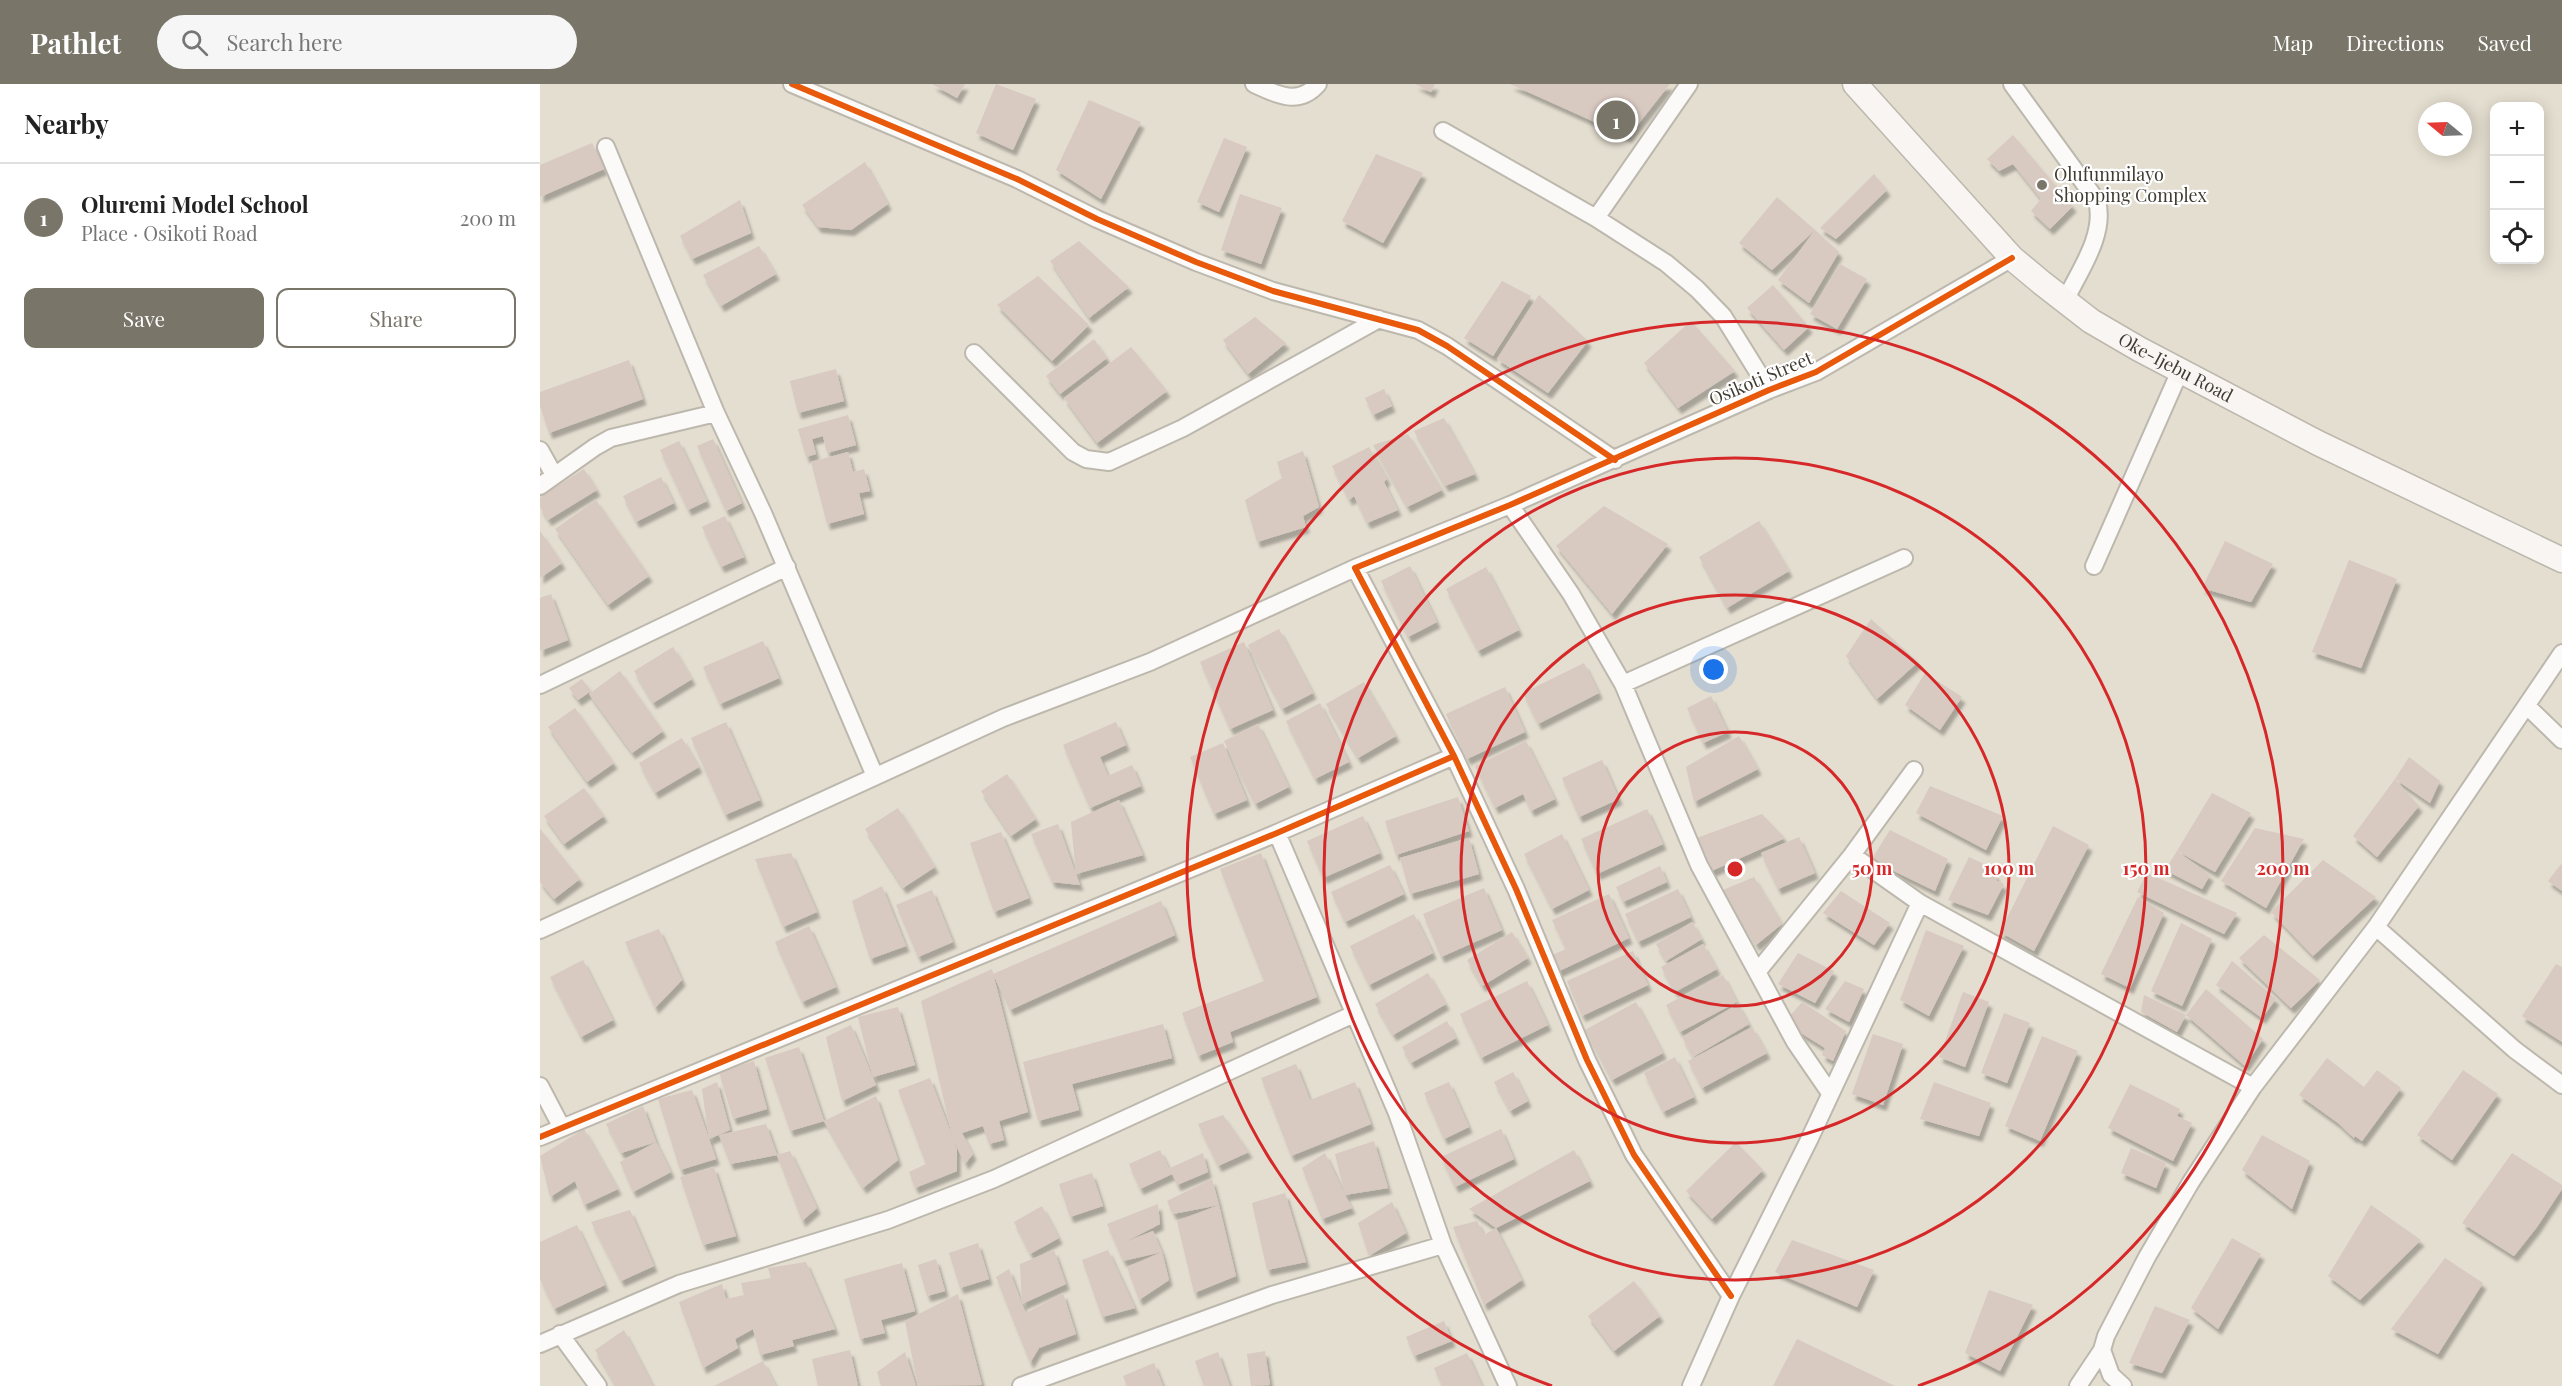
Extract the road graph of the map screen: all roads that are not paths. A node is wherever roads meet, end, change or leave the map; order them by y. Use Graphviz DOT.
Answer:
graph roads {
  1 [pos="792,84"];
  2 [pos="1254,84"];
  3 [pos="1318,84"];
  4 [pos="1689,84"];
  5 [pos="1855,84"];
  6 [pos="2012,84"];
  7 [pos="1443,131"];
  8 [pos="606,147"];
  9 [pos="1596,218"];
  10 [pos="2012,258"];
  11 [pos="2065,301"];
  12 [pos="1379,319"];
  13 [pos="974,353"];
  14 [pos="2180,371"];
  15 [pos="1769,390"];
  16 [pos="716,413"];
  17 [pos="540,450"];
  18 [pos="1615,460"];
  19 [pos="554,475"];
  20 [pos="540,486"];
  21 [pos="1510,505"];
  22 [pos="1904,558"];
  23 [pos="2562,560"];
  24 [pos="2094,566"];
  25 [pos="787,567"];
  26 [pos="1355,568"];
  27 [pos="2562,653"];
  28 [pos="1623,684"];
  29 [pos="540,685"];
  30 [pos="2527,706"];
  31 [pos="2562,740"];
  32 [pos="1454,756"];
  33 [pos="1914,770"];
  34 [pos="876,776"];
  35 [pos="1277,833"];
  36 [pos="1852,855"];
  37 [pos="1920,903"];
  38 [pos="2376,927"];
  39 [pos="540,929"];
  40 [pos="1758,971"];
  41 [pos="1354,1014"];
  42 [pos="2562,1085"];
  43 [pos="540,1086"];
  44 [pos="2253,1087"];
  45 [pos="1830,1093"];
  46 [pos="562,1128"];
  47 [pos="540,1137"];
  48 [pos="1443,1245"];
  49 [pos="1731,1296"];
  50 [pos="560,1334"];
  51 [pos="540,1344"];
  52 [pos="2102,1350"];
  53 [pos="598,1386"];
  54 [pos="1021,1386"];
  55 [pos="1508,1386"];
  56 [pos="1691,1386"];
  57 [pos="2078,1386"];
  58 [pos="2122,1386"];
  1 -- 12 [label="street"];
  2 -- 3 [label="street"];
  4 -- 9 [label="street"];
  5 -- 10 [label="main road, Oke-Ijebu Road"];
  6 -- 11 [label="street"];
  7 -- 9 [label="street"];
  8 -- 16 [label="street"];
  9 -- 15 [label="street"];
  10 -- 11 [label="main road, Oke-Ijebu Road"];
  10 -- 15 [label="street, Osikoti Street"];
  11 -- 14 [label="main road, Oke-Ijebu Road"];
  12 -- 13 [label="street"];
  12 -- 18 [label="street"];
  14 -- 23 [label="main road, Oke-Ijebu Road"];
  14 -- 24 [label="street"];
  15 -- 18 [label="street, Osikoti Street"];
  16 -- 19 [label="street"];
  16 -- 25 [label="street"];
  17 -- 19 [label="street"];
  18 -- 21 [label="street, Osikoti Street"];
  19 -- 20 [label="street"];
  21 -- 26 [label="street, Osikoti Street"];
  21 -- 28 [label="street"];
  22 -- 28 [label="street"];
  25 -- 29 [label="street"];
  25 -- 34 [label="street"];
  26 -- 32 [label="street"];
  26 -- 34 [label="street, Osikoti Street"];
  27 -- 30 [label="street"];
  28 -- 40 [label="street"];
  30 -- 31 [label="street"];
  30 -- 38 [label="street"];
  32 -- 35 [label="street"];
  32 -- 49 [label="street"];
  33 -- 36 [label="street"];
  34 -- 39 [label="street, Osikoti Street"];
  35 -- 41 [label="street"];
  35 -- 46 [label="street"];
  36 -- 37 [label="street"];
  36 -- 40 [label="street"];
  37 -- 44 [label="street"];
  37 -- 45 [label="street"];
  38 -- 42 [label="street"];
  38 -- 44 [label="street"];
  40 -- 45 [label="street"];
  41 -- 48 [label="street"];
  41 -- 50 [label="street"];
  43 -- 46 [label="street"];
  44 -- 52 [label="street"];
  45 -- 49 [label="street"];
  46 -- 47 [label="street"];
  48 -- 54 [label="street"];
  48 -- 55 [label="street"];
  49 -- 56 [label="street"];
  50 -- 51 [label="street"];
  50 -- 53 [label="street"];
  52 -- 57 [label="street"];
  52 -- 58 [label="street"];
}
